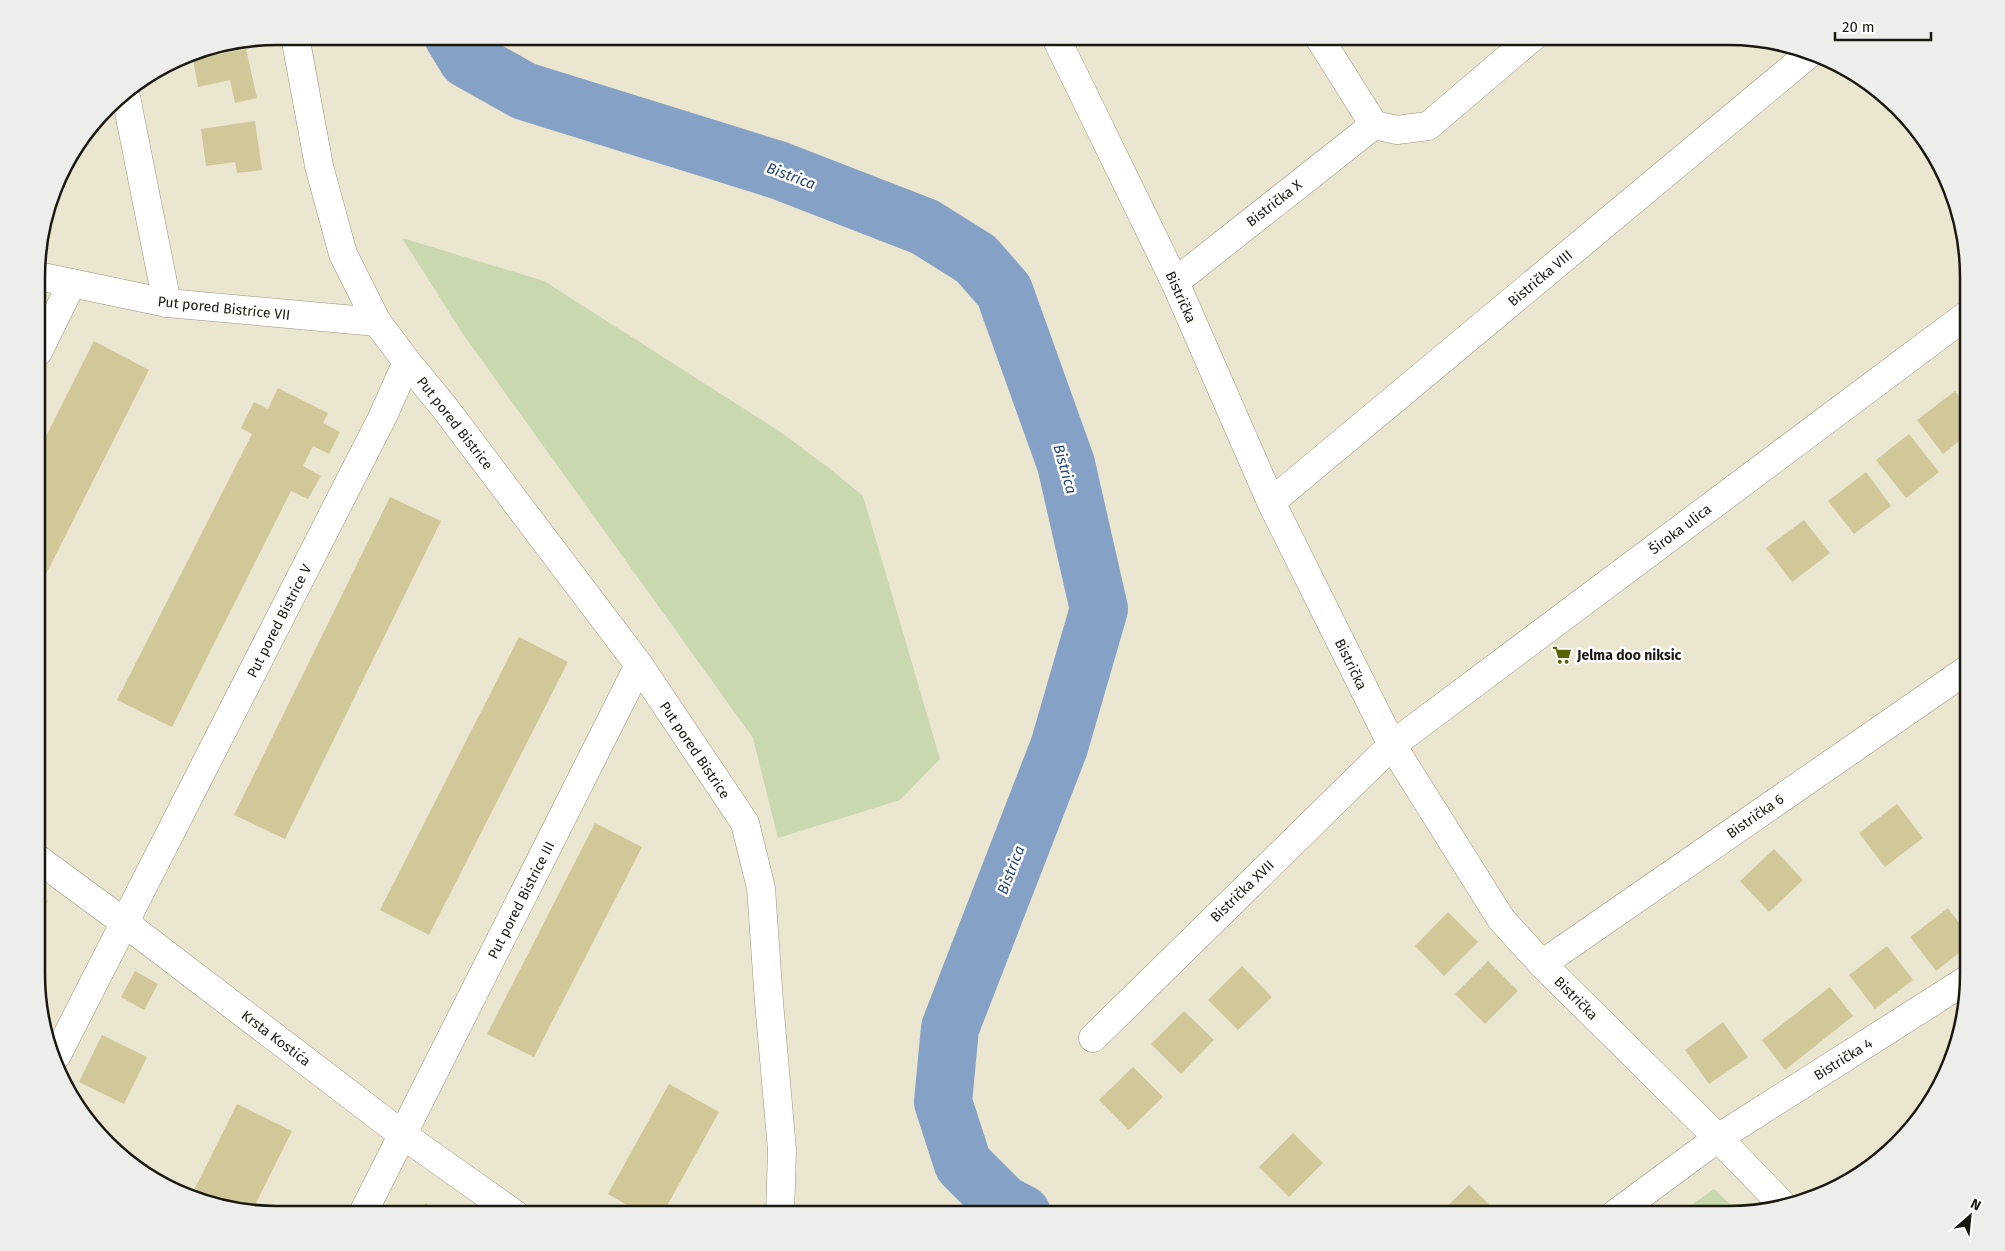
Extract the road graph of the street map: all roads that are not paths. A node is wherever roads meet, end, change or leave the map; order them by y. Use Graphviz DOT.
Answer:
graph roads {
  1 [pos="297,45"];
  2 [pos="1059,45"];
  3 [pos="1324,45"];
  4 [pos="1523,45"];
  5 [pos="1804,58"];
  6 [pos="127,101"];
  7 [pos="1374,125"];
  8 [pos="45,277"];
  9 [pos="1174,282"];
  10 [pos="72,283"];
  11 [pos="166,303"];
  12 [pos="1960,320"];
  13 [pos="377,322"];
  14 [pos="45,338"];
  15 [pos="407,362"];
  16 [pos="1271,502"];
  17 [pos="639,665"];
  18 [pos="1960,675"];
  19 [pos="1392,745"];
  20 [pos="45,864"];
  21 [pos="125,923"];
  22 [pos="1542,964"];
  23 [pos="1960,984"];
  24 [pos="1093,1038"];
  25 [pos="59,1052"];
  26 [pos="403,1135"];
  27 [pos="1718,1138"];
  28 [pos="1779,1201"];
  29 [pos="367,1206"];
  30 [pos="503,1206"];
  31 [pos="780,1206"];
  32 [pos="1626,1206"];
  1 -- 13 [label="street"];
  2 -- 9 [label="street, Bistrička"];
  3 -- 7 [label="street"];
  4 -- 7 [label="street"];
  5 -- 16 [label="street, Bistrička VIII"];
  6 -- 11 [label="street"];
  7 -- 9 [label="street, Bistrička X"];
  8 -- 10 [label="street, Put pored Bistrice VII"];
  9 -- 16 [label="street, Bistrička"];
  10 -- 11 [label="street, Put pored Bistrice VII"];
  10 -- 14 [label="street"];
  11 -- 13 [label="street, Put pored Bistrice VII"];
  12 -- 19 [label="street, Široka ulica"];
  13 -- 15 [label="street"];
  15 -- 17 [label="street, Put pored Bistrice"];
  15 -- 21 [label="street, Put pored Bistrice V"];
  16 -- 19 [label="street, Bistrička"];
  17 -- 26 [label="street, Put pored Bistrice III"];
  17 -- 31 [label="street, Put pored Bistrice"];
  18 -- 22 [label="street, Bistrička 6"];
  19 -- 22 [label="street, Bistrička"];
  19 -- 24 [label="street, Bistrička XVII"];
  20 -- 21 [label="street, Krsta Kostića"];
  21 -- 25 [label="street, Put pored Bistrice V"];
  21 -- 26 [label="street, Krsta Kostića"];
  22 -- 27 [label="street, Bistrička"];
  23 -- 27 [label="street, Bistrička 4"];
  26 -- 29 [label="street, Put pored Bistrice III"];
  26 -- 30 [label="street, Krsta Kostića"];
  27 -- 28 [label="street, Bistrička"];
  27 -- 32 [label="street, Bistrička 4"];
}
